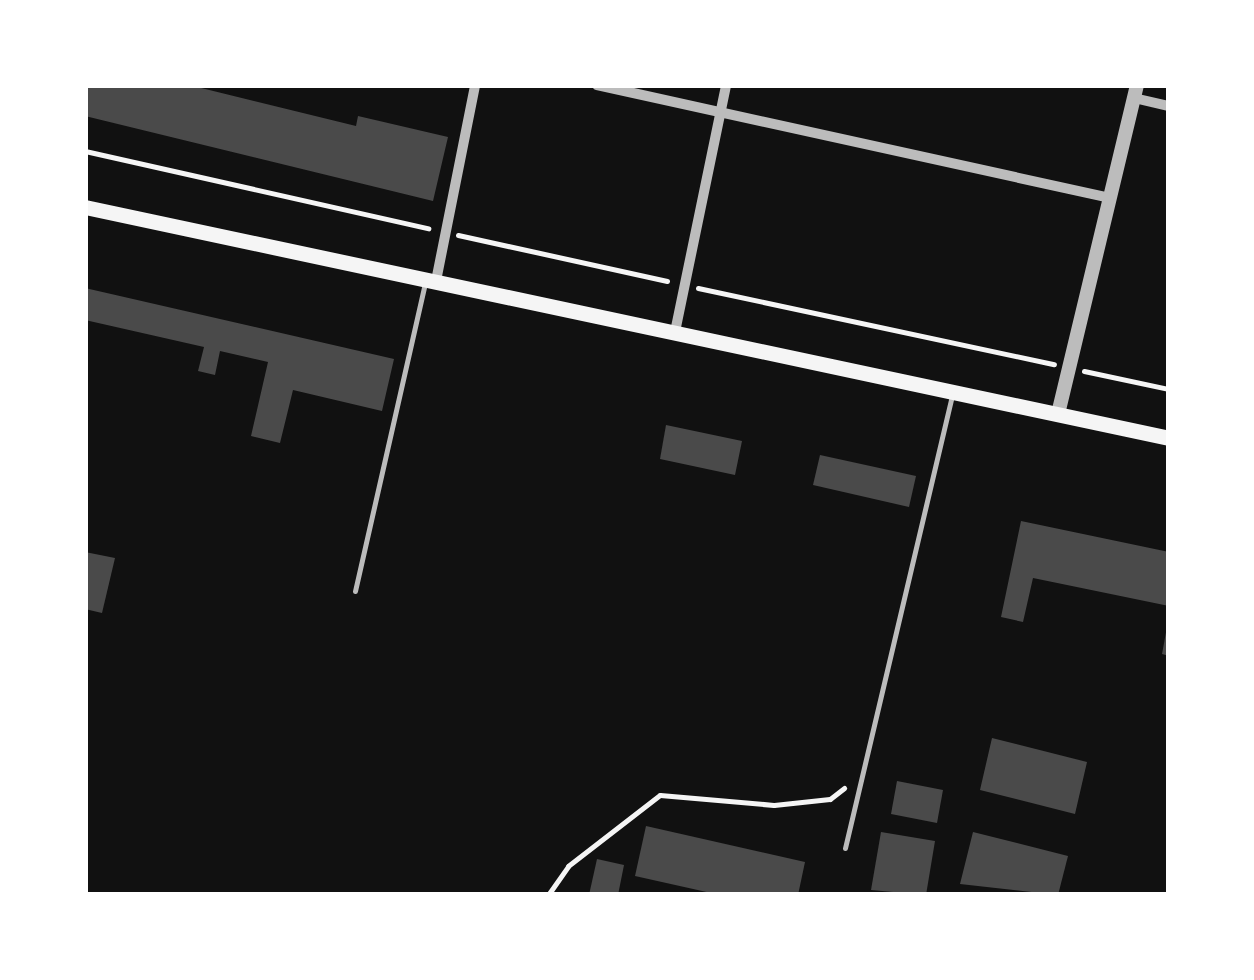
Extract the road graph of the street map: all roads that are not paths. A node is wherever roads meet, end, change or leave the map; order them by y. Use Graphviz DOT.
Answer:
graph roads {
  1 [pos="475,85"];
  2 [pos="597,85"];
  3 [pos="726,85"];
  4 [pos="1136,92"];
  5 [pos="1169,106"];
  6 [pos="720,112"];
  7 [pos="1110,198"];
  8 [pos="85,207"];
  9 [pos="430,280"];
  10 [pos="675,332"];
  11 [pos="952,391"];
  12 [pos="1058,414"];
  13 [pos="1169,438"];
  14 [pos="355,591"];
  15 [pos="845,848"];
  1 -- 9 [label="street"];
  2 -- 6 [label="street"];
  3 -- 6 [label="street"];
  4 -- 5 [label="street"];
  4 -- 7 [label="street"];
  6 -- 7 [label="street"];
  6 -- 10 [label="street"];
  7 -- 12 [label="street"];
  8 -- 9 [label="main road"];
  9 -- 10 [label="main road"];
  9 -- 14 [label="lane"];
  10 -- 11 [label="main road"];
  11 -- 12 [label="main road"];
  11 -- 15 [label="lane"];
  12 -- 13 [label="main road"];
}
